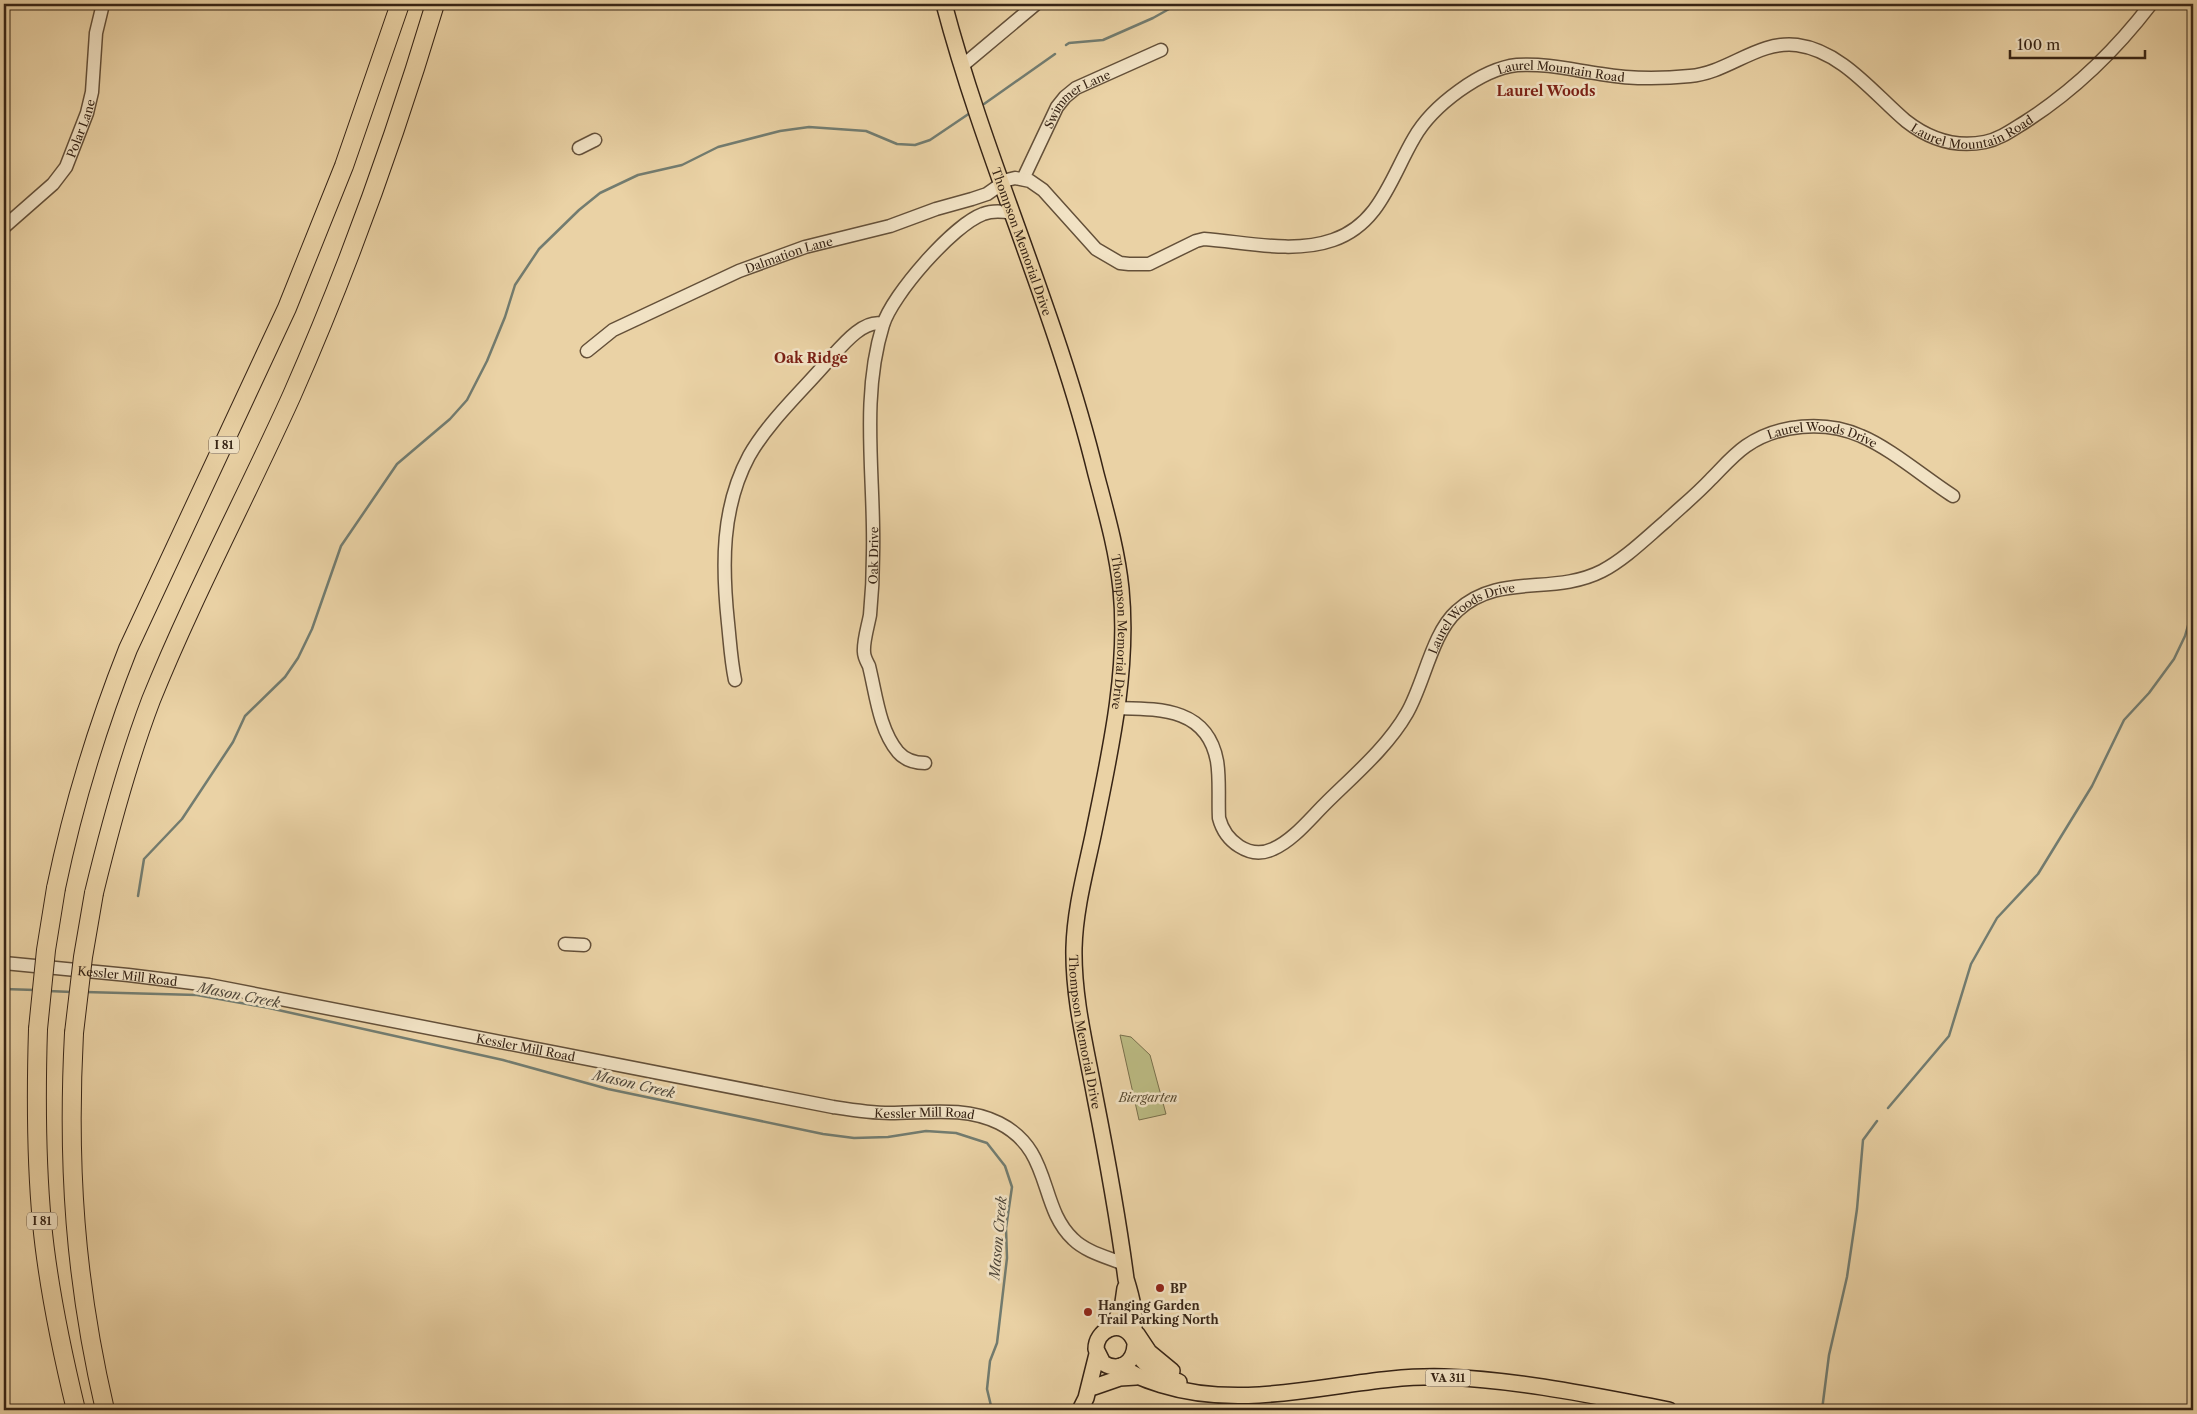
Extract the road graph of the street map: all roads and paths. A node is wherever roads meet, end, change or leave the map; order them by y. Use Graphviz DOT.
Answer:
graph roads {
  1 [pos="103,4"];
  2 [pos="400,4"];
  3 [pos="435,4"];
  4 [pos="944,4"];
  5 [pos="2151,4"];
  6 [pos="1034,6"];
  7 [pos="1161,50"];
  8 [pos="962,66"];
  9 [pos="595,140"];
  10 [pos="578,148"];
  11 [pos="1023,179"];
  12 [pos="1002,183"];
  13 [pos="1012,213"];
  14 [pos="4,227"];
  15 [pos="884,324"];
  16 [pos="587,351"];
  17 [pos="1952,496"];
  18 [pos="735,680"];
  19 [pos="1116,708"];
  20 [pos="924,763"];
  21 [pos="566,944"];
  22 [pos="584,945"];
  23 [pos="4,963"];
  24 [pos="1124,1264"];
  25 [pos="1126,1279"];
  26 [pos="1111,1328"];
  27 [pos="1133,1338"];
  28 [pos="1097,1354"];
  29 [pos="1117,1367"];
  30 [pos="1136,1377"];
  31 [pos="98,1379"];
  32 [pos="1226,1395"];
  33 [pos="1085,1401"];
  34 [pos="76,1410"];
  35 [pos="105,1410"];
  36 [pos="110,1410"];
  37 [pos="1669,1410"];
  1 -- 14 [label="street, Polar Lane"];
  2 -- 34 [label="highway, I 81, bridge"];
  3 -- 31 [label="highway, I 81, bridge"];
  4 -- 8 [label="main road, Thompson Memorial Drive"];
  5 -- 11 [label="street, Laurel Mountain Road"];
  6 -- 8 [label="street"];
  7 -- 11 [label="street, Swimmer Lane"];
  8 -- 12 [label="main road, Thompson Memorial Drive"];
  9 -- 10 [label="street"];
  11 -- 12 [label="street"];
  12 -- 13 [label="main road, Thompson Memorial Drive"];
  12 -- 16 [label="street, Dalmation Lane"];
  13 -- 15 [label="street, Oak Drive"];
  13 -- 19 [label="main road, Thompson Memorial Drive"];
  15 -- 18 [label="street"];
  15 -- 20 [label="street, Oak Drive"];
  17 -- 19 [label="street, Laurel Woods Drive"];
  19 -- 24 [label="main road, Thompson Memorial Drive"];
  21 -- 22 [label="street"];
  23 -- 24 [label="street, Kessler Mill Road"];
  24 -- 25 [label="main road, Thompson Memorial Drive"];
  25 -- 26 [label="main road, Thompson Memorial Drive"];
  25 -- 27 [label="main road, Thompson Memorial Drive"];
  26 -- 27 [label="main road"];
  26 -- 28 [label="main road"];
  27 -- 29 [label="main road"];
  27 -- 32 [label="main road, VA 311"];
  28 -- 29 [label="main road"];
  28 -- 33 [label="main road"];
  29 -- 30 [label="main road, VA 311"];
  29 -- 33 [label="main road"];
  30 -- 32 [label="main road, VA 311"];
  30 -- 33 [label="main road"];
  31 -- 35 [label="highway, I 81"];
  31 -- 36 [label="highway"];
  32 -- 37 [label="main road, VA 311"];
}
